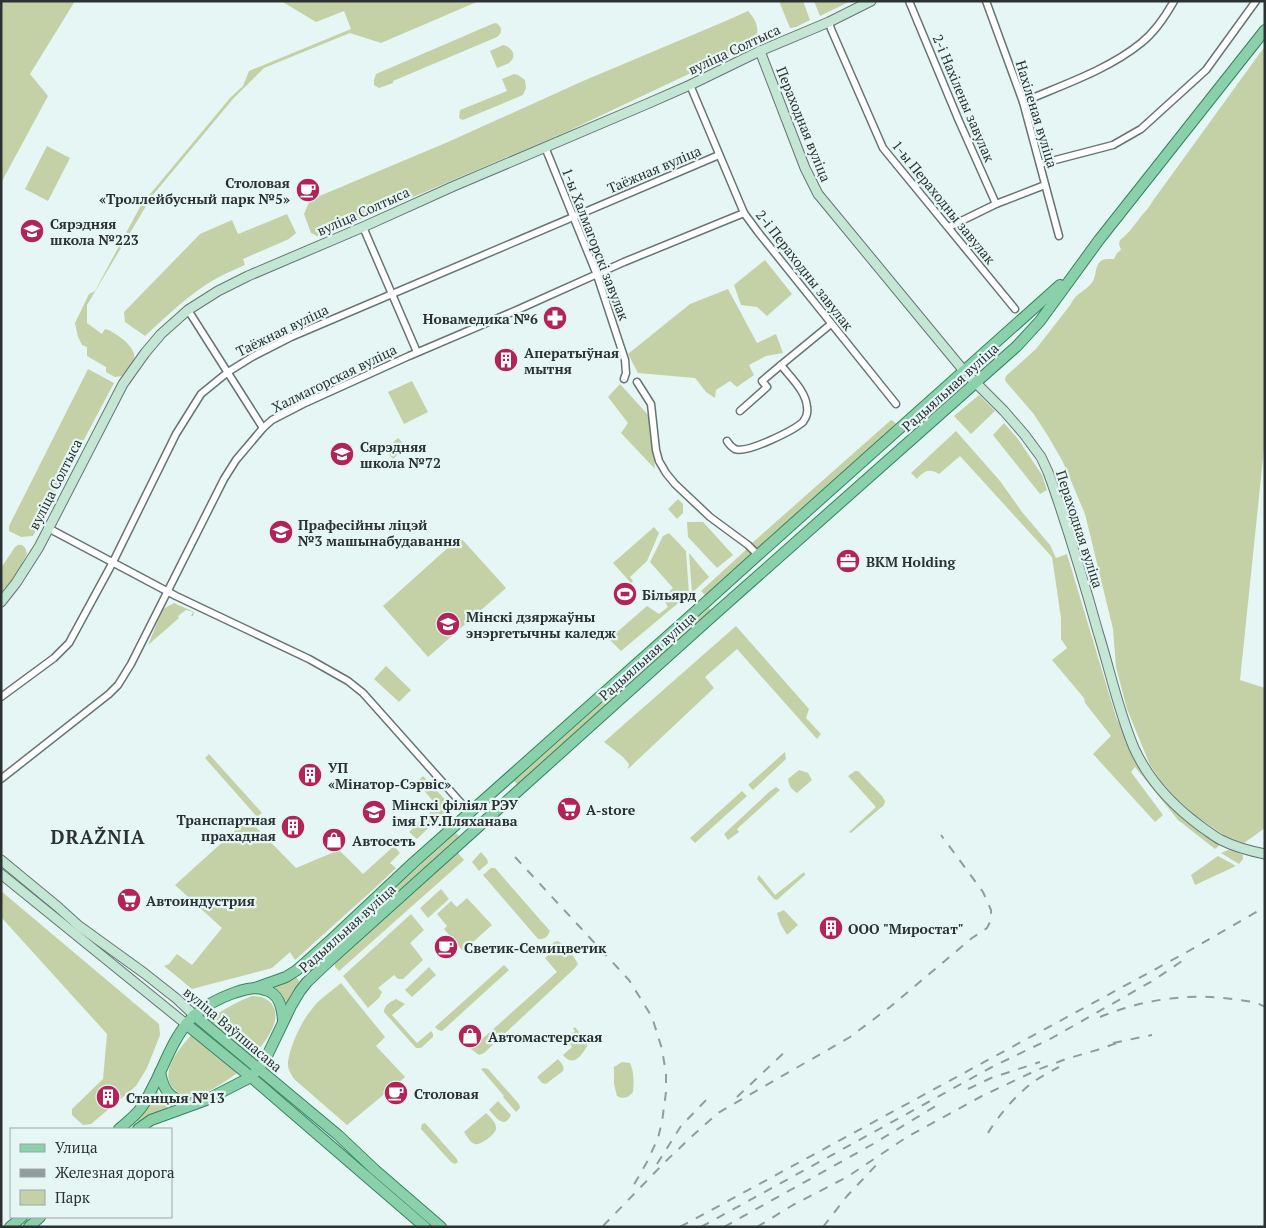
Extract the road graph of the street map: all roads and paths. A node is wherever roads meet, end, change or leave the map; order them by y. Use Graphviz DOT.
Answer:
graph roads {
  1 [pos="871,1"];
  2 [pos="909,1"];
  3 [pos="986,1"];
  4 [pos="1174,1"];
  5 [pos="1256,1"];
  6 [pos="829,22"];
  7 [pos="1265,30"];
  8 [pos="760,51"];
  9 [pos="690,85"];
  10 [pos="1023,102"];
  11 [pos="545,147"];
  12 [pos="719,155"];
  13 [pos="1040,164"];
  14 [pos="1045,185"];
  15 [pos="996,204"];
  16 [pos="744,213"];
  17 [pos="574,216"];
  18 [pos="363,227"];
  19 [pos="949,227"];
  20 [pos="1059,236"];
  21 [pos="1075,272"];
  22 [pos="597,275"];
  23 [pos="392,294"];
  24 [pos="1015,309"];
  25 [pos="188,310"];
  26 [pos="831,324"];
  27 [pos="417,352"];
  28 [pos="780,365"];
  29 [pos="964,371"];
  30 [pos="228,372"];
  31 [pos="624,379"];
  32 [pos="636,382"];
  33 [pos="975,383"];
  34 [pos="896,404"];
  35 [pos="740,411"];
  36 [pos="263,428"];
  37 [pos="727,441"];
  38 [pos="829,492"];
  39 [pos="840,504"];
  40 [pos="48,528"];
  41 [pos="758,555"];
  42 [pos="113,562"];
  43 [pos="168,591"];
  44 [pos="1,602"];
  45 [pos="1,697"];
  46 [pos="1,779"];
  47 [pos="470,813"];
  48 [pos="1265,854"];
  49 [pos="1,860"];
  50 [pos="1,874"];
  51 [pos="255,988"];
  52 [pos="194,1015"];
  53 [pos="283,1021"];
  54 [pos="186,1024"];
  55 [pos="259,1068"];
  56 [pos="160,1072"];
  57 [pos="251,1077"];
  58 [pos="194,1104"];
  59 [pos="120,1128"];
  60 [pos="139,1128"];
  61 [pos="21,1218"];
  62 [pos="39,1218"];
  63 [pos="10,1227"];
  64 [pos="29,1227"];
  65 [pos="425,1227"];
  66 [pos="441,1227"];
  1 -- 6 [label="main road, вуліца Солтыса"];
  2 -- 15 [label="street, 2-і Нахілены завулак"];
  3 -- 10 [label="street, Нахіленая вуліца"];
  4 -- 10 [label="street"];
  5 -- 13 [label="street"];
  6 -- 8 [label="main road, вуліца Солтыса"];
  6 -- 19 [label="street, 1-ы Пераходны завулак"];
  7 -- 21 [label="main road, Радыяльная вуліца"];
  8 -- 9 [label="main road, вуліца Солтыса"];
  8 -- 29 [label="main road, Пераходная вуліца"];
  9 -- 11 [label="main road, вуліца Солтыса"];
  9 -- 12 [label="street, 2-і Пераходны завулак"];
  10 -- 13 [label="street, Нахіленая вуліца"];
  11 -- 17 [label="street, 1-ы Халмагорскі завулак"];
  11 -- 18 [label="main road, вуліца Солтыса"];
  12 -- 16 [label="street, 2-і Пераходны завулак"];
  12 -- 17 [label="street, Таёжная вуліца"];
  13 -- 14 [label="street, Нахіленая вуліца"];
  14 -- 15 [label="street"];
  14 -- 20 [label="street, Нахіленая вуліца"];
  15 -- 19 [label="street"];
  16 -- 22 [label="street, Халмагорская вуліца"];
  16 -- 26 [label="street, 2-і Пераходны завулак"];
  17 -- 22 [label="street, 1-ы Халмагорскі завулак"];
  17 -- 23 [label="street, Таёжная вуліца"];
  18 -- 23 [label="street"];
  18 -- 25 [label="main road, вуліца Солтыса"];
  19 -- 24 [label="street, 1-ы Пераходны завулак"];
  21 -- 29 [label="main road, Радыяльная вуліца"];
  21 -- 33 [label="main road, Радыяльная вуліца"];
  22 -- 27 [label="street, Халмагорская вуліца"];
  22 -- 31 [label="street, 1-ы Халмагорскі завулак"];
  23 -- 27 [label="street"];
  23 -- 30 [label="street, Таёжная вуліца"];
  25 -- 30 [label="street"];
  25 -- 40 [label="main road, вуліца Солтыса"];
  26 -- 28 [label="street"];
  26 -- 34 [label="street, 2-і Пераходны завулак"];
  27 -- 36 [label="street, Халмагорская вуліца"];
  28 -- 35 [label="street"];
  28 -- 37 [label="street"];
  29 -- 33 [label="main road, Пераходная вуліца"];
  29 -- 38 [label="main road, Радыяльная вуліца"];
  30 -- 36 [label="street"];
  30 -- 42 [label="street, Таёжная вуліца"];
  32 -- 41 [label="street"];
  33 -- 39 [label="main road, Радыяльная вуліца"];
  33 -- 48 [label="main road, Пераходная вуліца"];
  36 -- 43 [label="street, Халмагорская вуліца"];
  38 -- 39 [label="main road"];
  38 -- 41 [label="main road, Радыяльная вуліца"];
  39 -- 53 [label="main road, Радыяльная вуліца"];
  40 -- 42 [label="street"];
  40 -- 44 [label="main road, вуліца Солтыса"];
  41 -- 47 [label="main road, Радыяльная вуліца"];
  42 -- 43 [label="street"];
  42 -- 45 [label="street, Таёжная вуліца"];
  43 -- 46 [label="street, Халмагорская вуліца"];
  43 -- 47 [label="street"];
  47 -- 51 [label="main road, Радыяльная вуліца"];
  49 -- 52 [label="main road, вуліца Ваўпшасава"];
  50 -- 54 [label="main road, вуліца Ваўпшасава"];
  51 -- 52 [label="main road, Радыяльная вуліца"];
  51 -- 53 [label="main road"];
  52 -- 54 [label="main road, Радыяльная вуліца"];
  52 -- 55 [label="main road, вуліца Ваўпшасава"];
  53 -- 55 [label="main road, Радыяльная вуліца"];
  54 -- 56 [label="main road, Радыяльная вуліца"];
  54 -- 57 [label="main road, вуліца Ваўпшасава"];
  55 -- 57 [label="main road, Радыяльная вуліца"];
  55 -- 66 [label="main road, вуліца Ваўпшасава"];
  56 -- 58 [label="main road"];
  56 -- 59 [label="main road"];
  57 -- 58 [label="main road"];
  57 -- 65 [label="main road, вуліца Ваўпшасава"];
  58 -- 60 [label="main road"];
  61 -- 63 [label="main road"];
  62 -- 64 [label="main road"];
}
